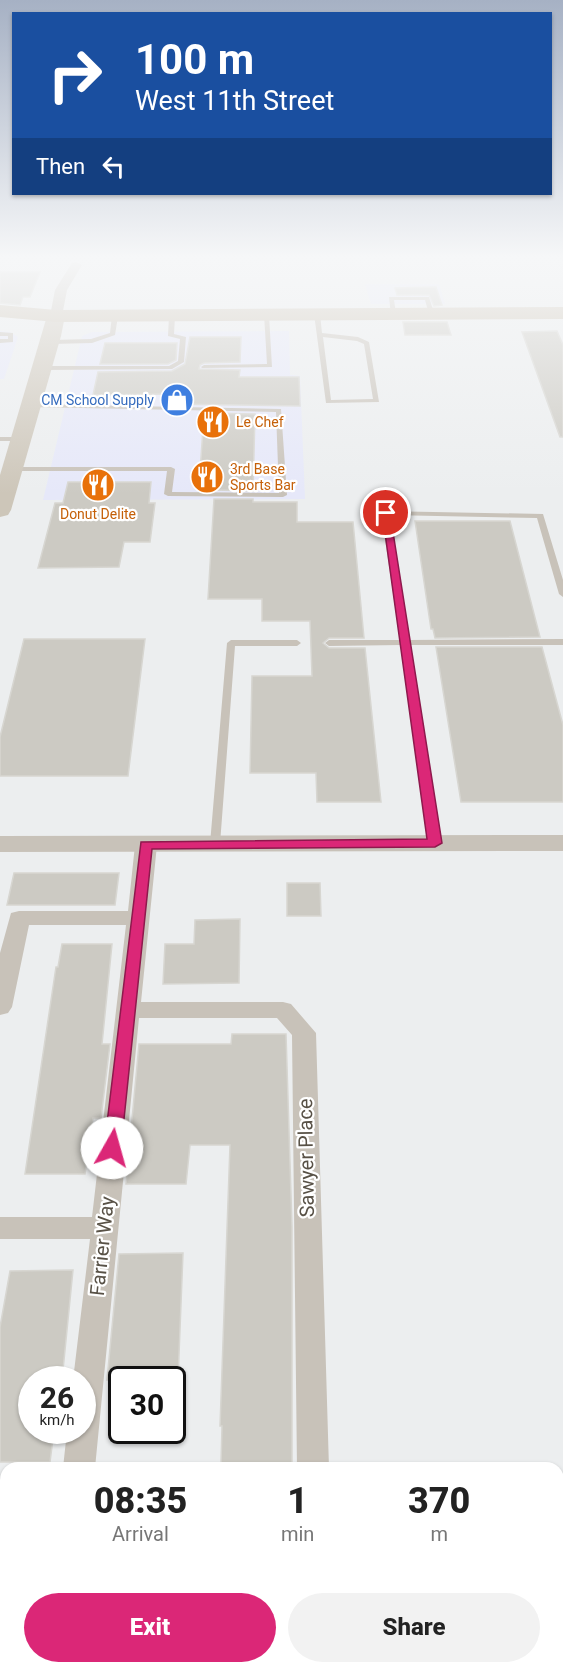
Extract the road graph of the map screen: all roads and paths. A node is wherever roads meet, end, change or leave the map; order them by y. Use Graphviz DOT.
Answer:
graph roads {
  1 [pos="52,337"];
  2 [pos="104,337"];
  3 [pos="183,337"];
  4 [pos="268,337"];
  5 [pos="321,337"];
  6 [pos="340,337"];
  7 [pos="51,342"];
  8 [pos="204,367"];
  9 [pos="42,368"];
  10 [pos="31,406"];
  11 [pos="0,439"];
  12 [pos="21,439"];
  13 [pos="12,469"];
  14 [pos="0,510"];
  15 [pos="563,594"];
  16 [pos="563,642"];
  17 [pos="297,643"];
  18 [pos="329,643"];
  19 [pos="405,644"];
  20 [pos="435,843"];
  21 [pos="563,843"];
  22 [pos="0,844"];
  23 [pos="215,844"];
  24 [pos="146,845"];
  25 [pos="139,918"];
  26 [pos="0,1007"];
  27 [pos="128,1010"];
  28 [pos="0,1228"];
  29 [pos="103,1228"];
  30 [pos="80,1462"];
  31 [pos="312,1462"];
  1 -- 7 [label="main road"];
  2 -- 7 [label="lane"];
  3 -- 9 [label="lane"];
  4 -- 8 [label="lane"];
  5 -- 6 [label="lane"];
  7 -- 9 [label="main road"];
  9 -- 10 [label="main road"];
  10 -- 12 [label="main road"];
  10 -- 13 [label="lane"];
  11 -- 12 [label="lane"];
  12 -- 13 [label="main road"];
  13 -- 14 [label="main road"];
  15 -- 19 [label="lane"];
  16 -- 19 [label="lane"];
  17 -- 23 [label="lane"];
  18 -- 19 [label="lane"];
  19 -- 20 [label="lane"];
  20 -- 21 [label="street"];
  20 -- 23 [label="street"];
  22 -- 24 [label="street"];
  23 -- 24 [label="street"];
  24 -- 25 [label="street, Farrier Way"];
  25 -- 26 [label="street"];
  25 -- 27 [label="street, Farrier Way"];
  27 -- 29 [label="street, Farrier Way"];
  27 -- 31 [label="street, Sawyer Place"];
  28 -- 29 [label="street"];
  29 -- 30 [label="street, Farrier Way"];
}
